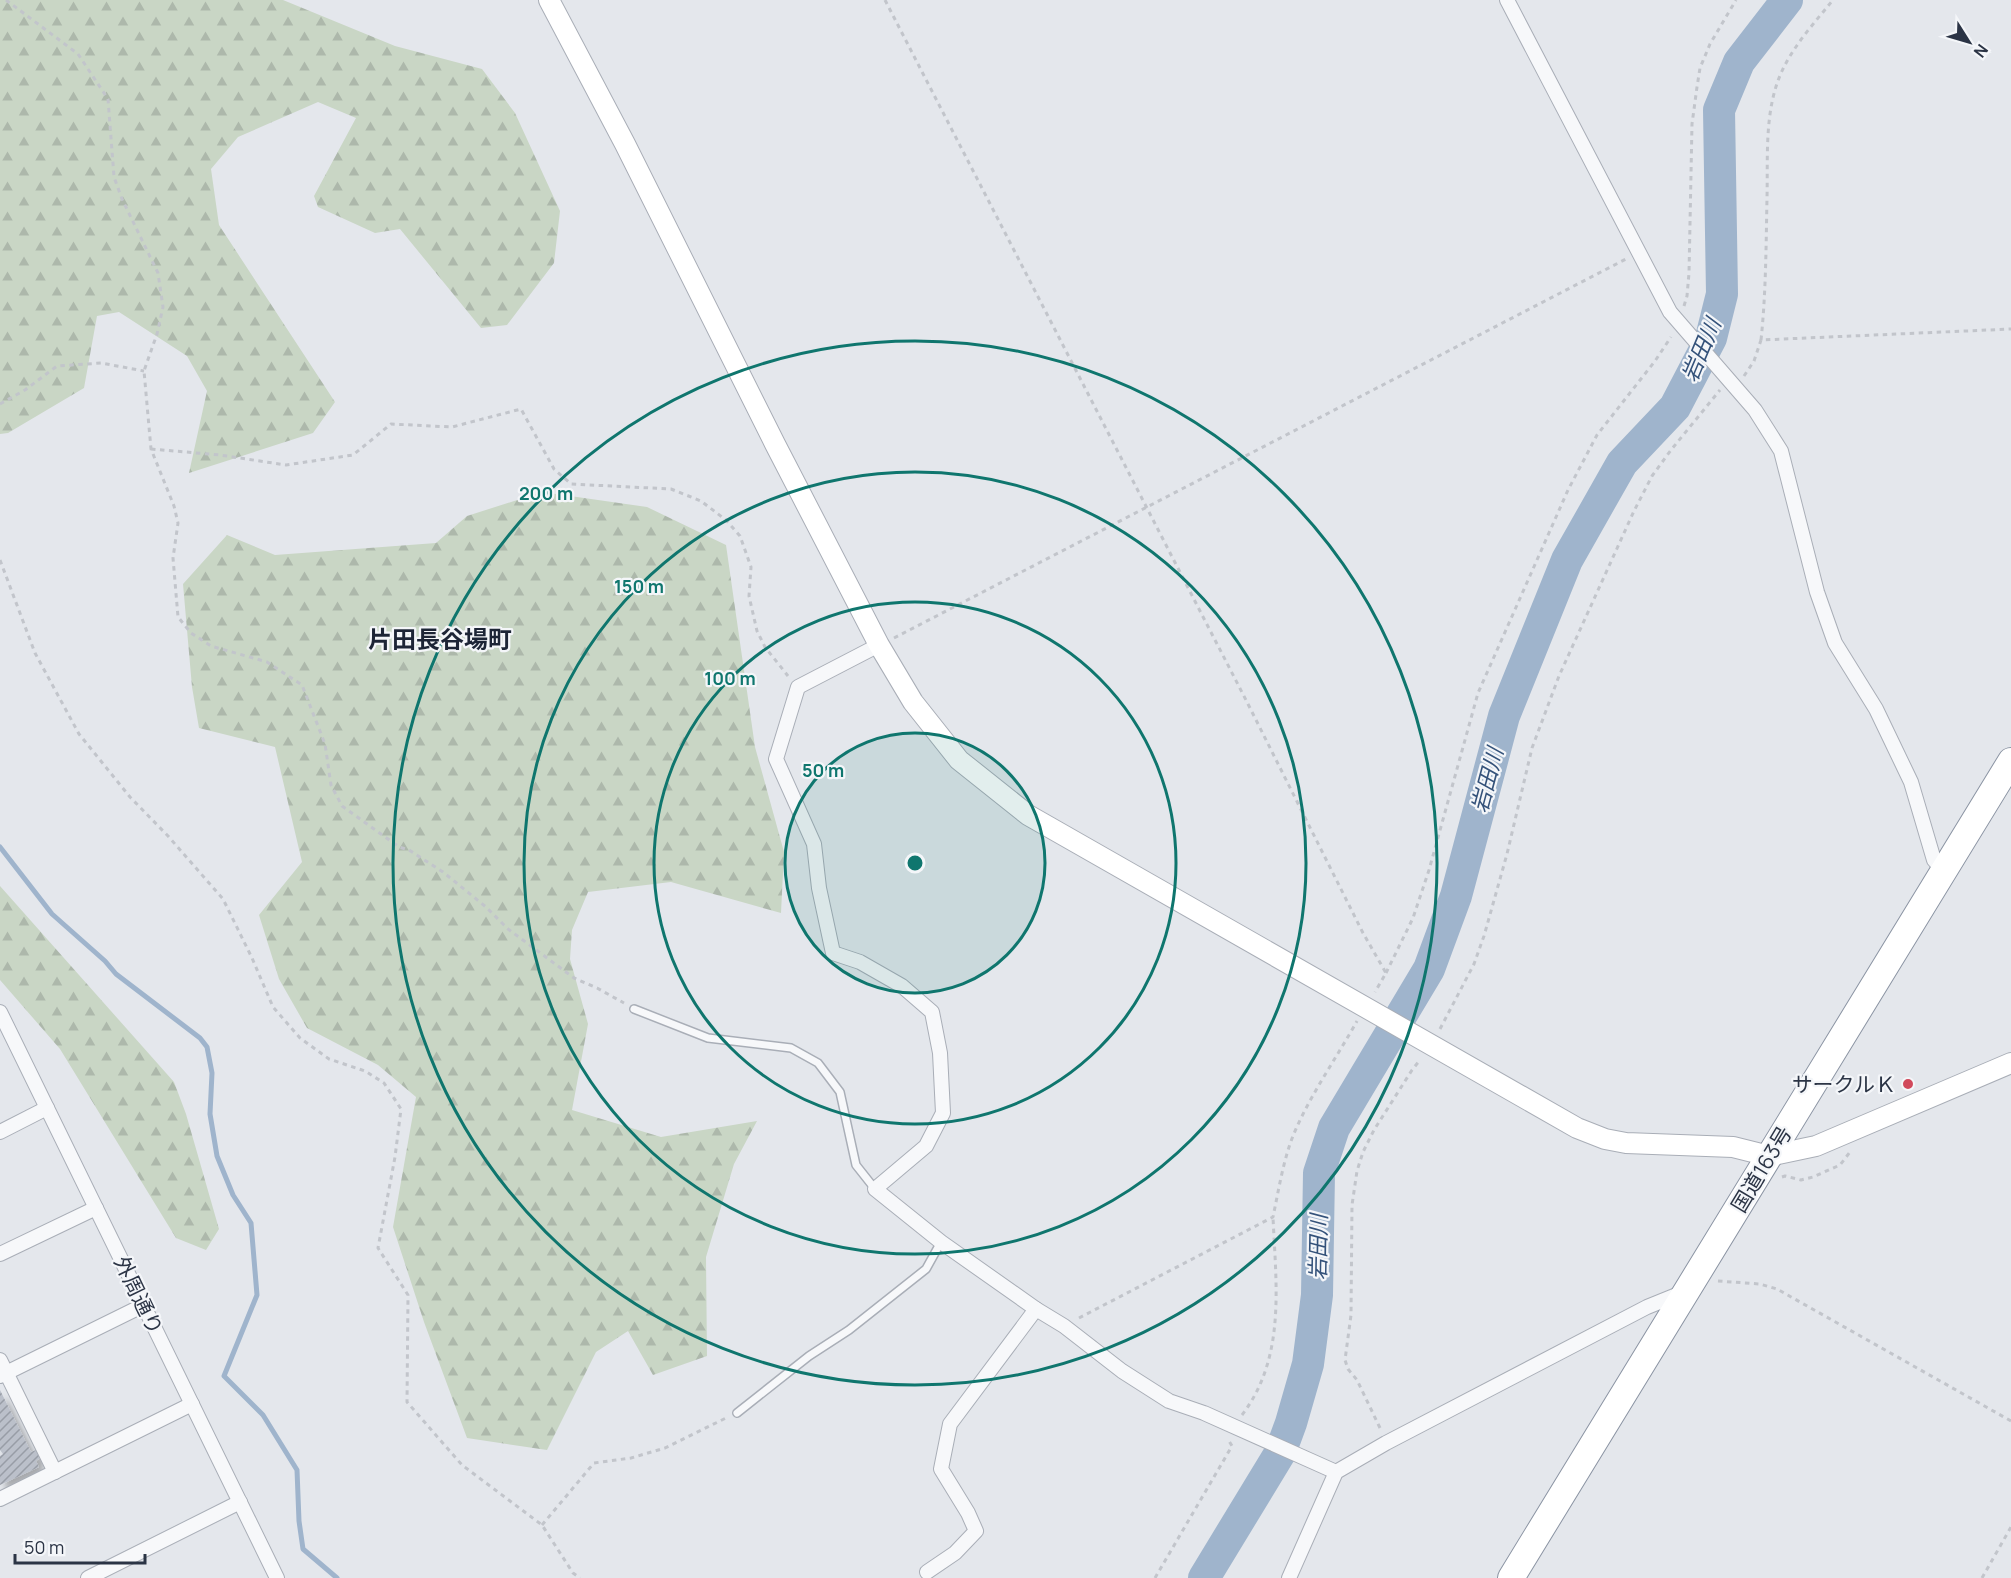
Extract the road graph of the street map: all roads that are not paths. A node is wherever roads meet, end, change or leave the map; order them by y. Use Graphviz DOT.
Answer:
graph roads {
  1 [pos="549,0"];
  2 [pos="1507,0"];
  3 [pos="879,645"];
  4 [pos="2011,761"];
  5 [pos="1943,870"];
  6 [pos="634,1009"];
  7 [pos="0,1012"];
  8 [pos="2011,1063"];
  9 [pos="47,1108"];
  10 [pos="0,1132"];
  11 [pos="1773,1168"];
  12 [pos="875,1190"];
  13 [pos="96,1208"];
  14 [pos="941,1242"];
  15 [pos="0,1254"];
  16 [pos="1692,1283"];
  17 [pos="144,1305"];
  18 [pos="1036,1309"];
  19 [pos="2,1370"];
  20 [pos="192,1404"];
  21 [pos="736,1413"];
  22 [pos="55,1472"];
  23 [pos="1336,1472"];
  24 [pos="0,1499"];
  25 [pos="240,1502"];
  26 [pos="927,1572"];
  27 [pos="88,1578"];
  28 [pos="277,1578"];
  29 [pos="1289,1578"];
  30 [pos="1510,1578"];
  1 -- 3 [label="street"];
  2 -- 5 [label="street"];
  3 -- 11 [label="street"];
  3 -- 12 [label="street"];
  4 -- 5 [label="highway, 国道163号"];
  5 -- 11 [label="highway, 国道163号"];
  6 -- 12 [label="lane"];
  7 -- 9 [label="street, 外周通り"];
  8 -- 11 [label="street"];
  9 -- 10 [label="street"];
  9 -- 13 [label="street, 外周通り"];
  11 -- 16 [label="highway, 国道163号"];
  12 -- 14 [label="street"];
  13 -- 15 [label="street"];
  13 -- 17 [label="street, 外周通り"];
  14 -- 18 [label="street"];
  14 -- 21 [label="lane"];
  16 -- 23 [label="street"];
  16 -- 30 [label="highway, 国道163号"];
  17 -- 19 [label="street"];
  17 -- 20 [label="street, 外周通り"];
  18 -- 23 [label="street"];
  18 -- 26 [label="street"];
  19 -- 22 [label="street"];
  20 -- 22 [label="street"];
  20 -- 25 [label="street, 外周通り"];
  22 -- 24 [label="street"];
  23 -- 29 [label="street"];
  25 -- 27 [label="street"];
  25 -- 28 [label="street, 外周通り"];
}
